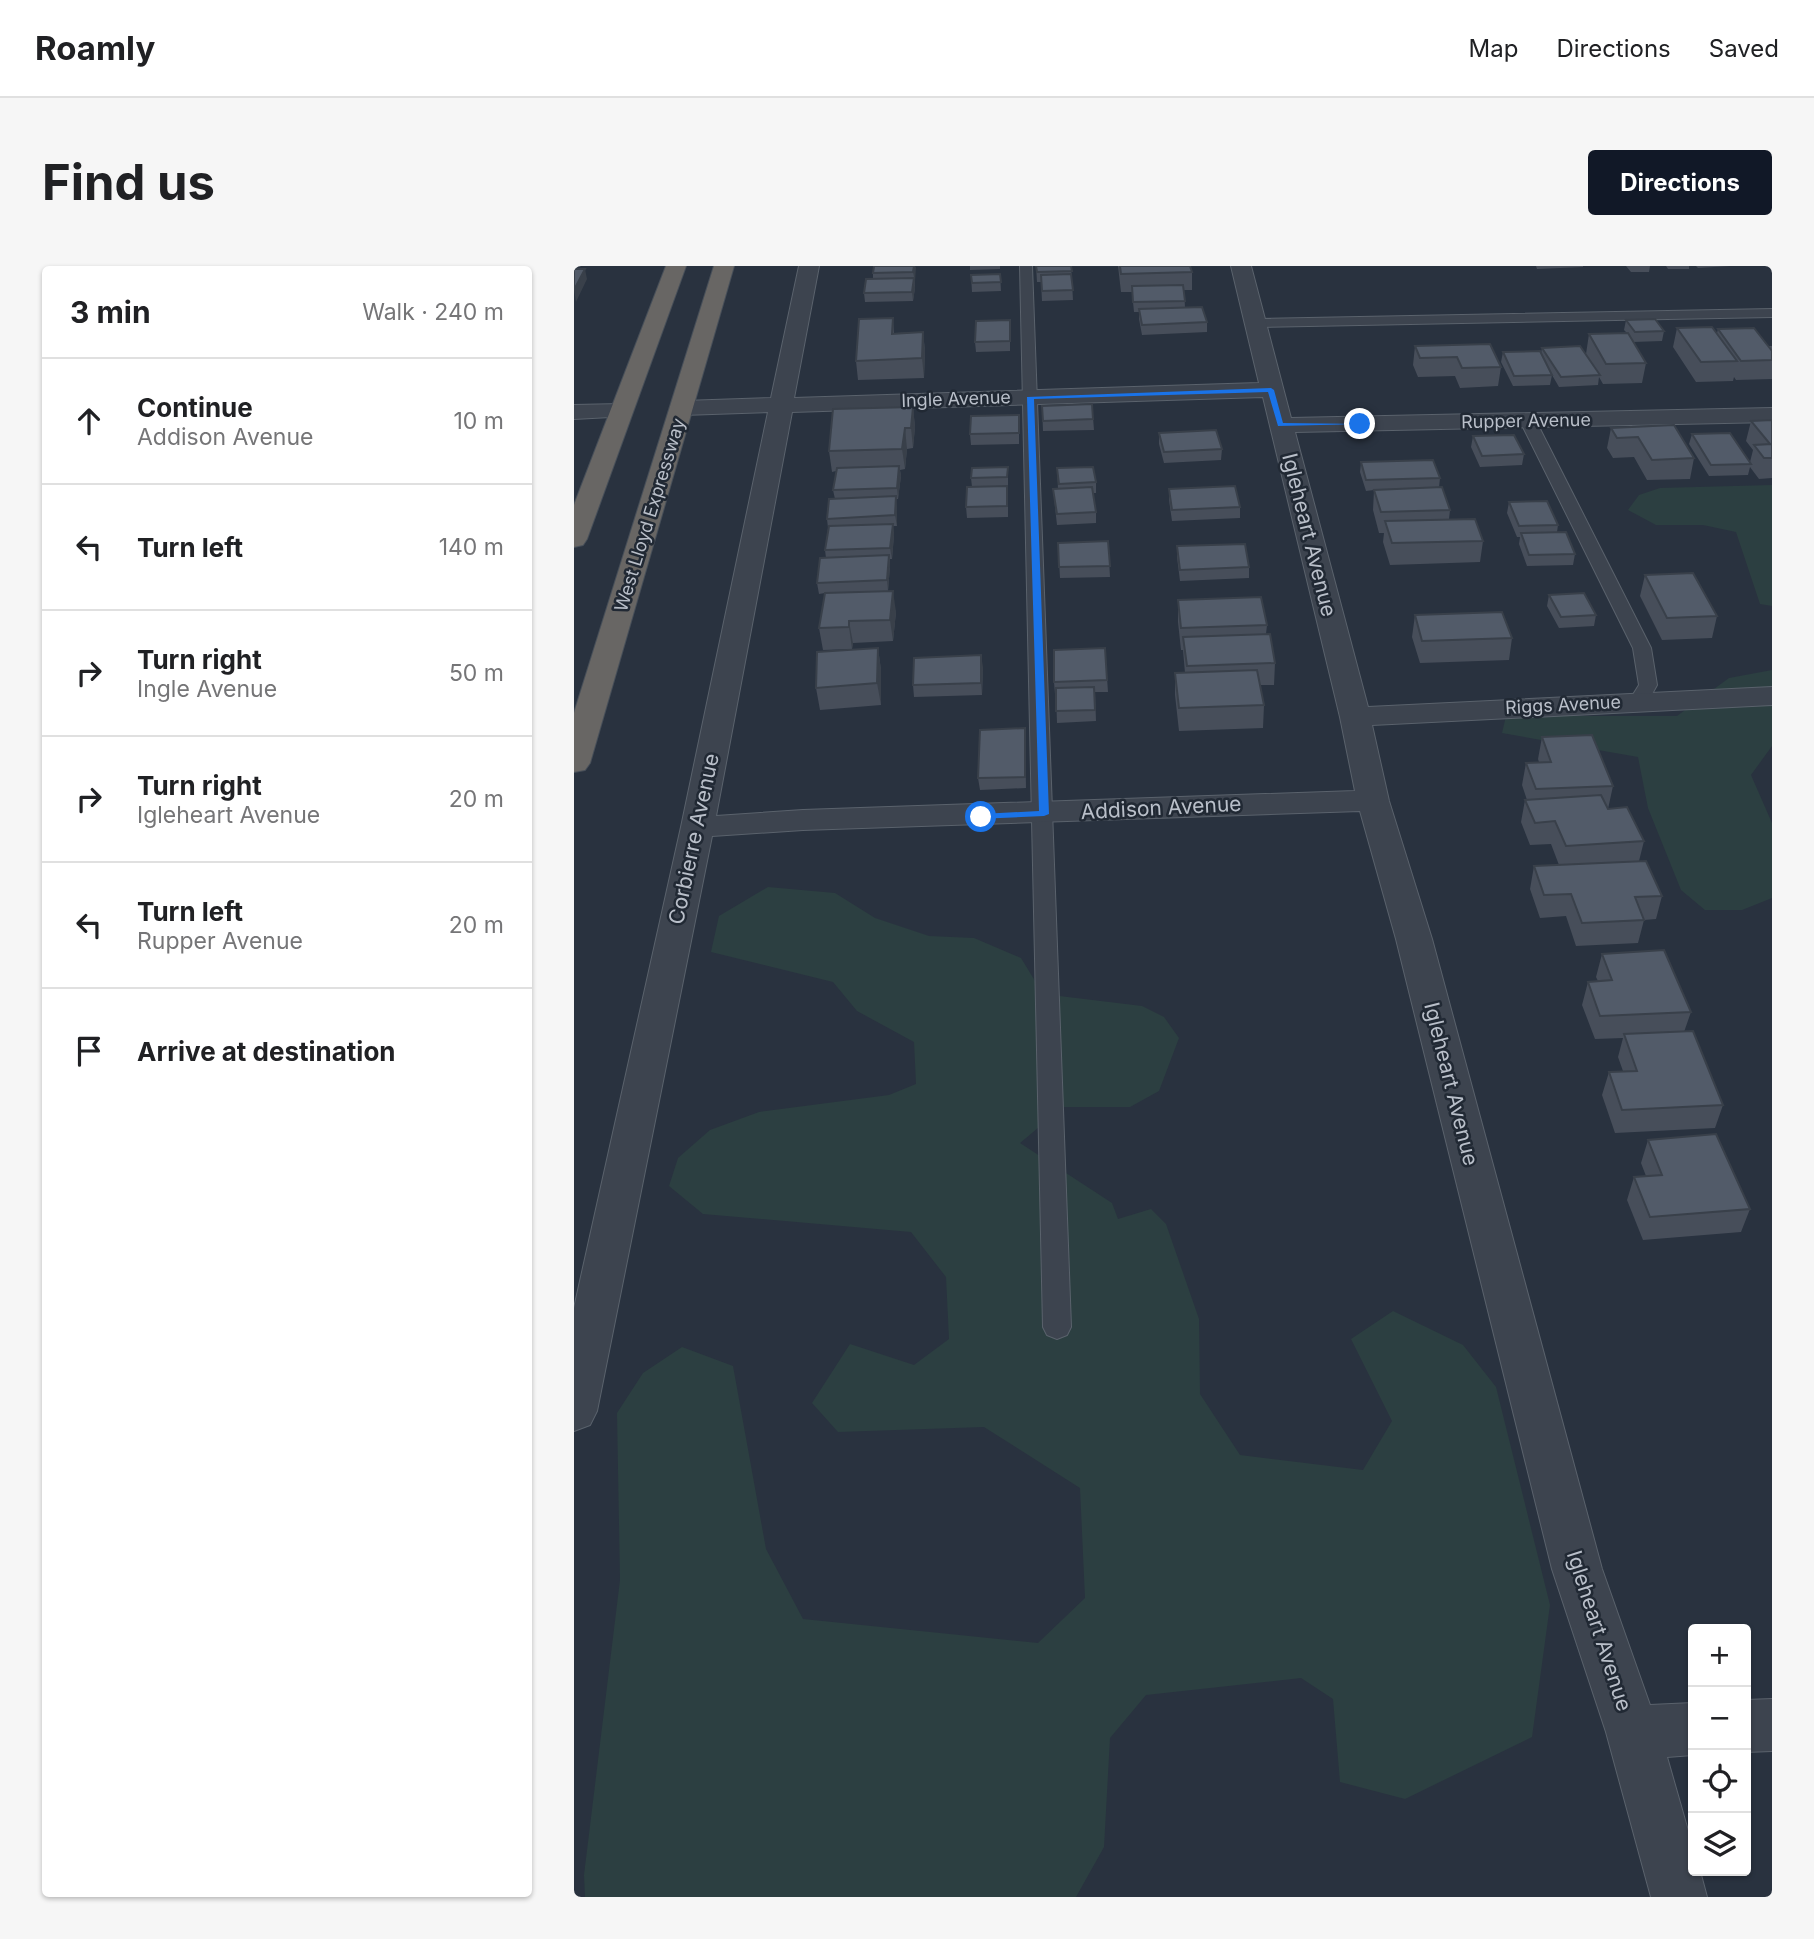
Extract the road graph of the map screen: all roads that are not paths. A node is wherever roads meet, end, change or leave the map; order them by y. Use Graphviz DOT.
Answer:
graph roads {
  1 [pos="676,266"];
  2 [pos="724,266"];
  3 [pos="809,266"];
  4 [pos="1026,266"];
  5 [pos="1241,266"];
  6 [pos="1772,313"];
  7 [pos="1255,323"];
  8 [pos="1031,397"];
  9 [pos="782,406"];
  10 [pos="1276,407"];
  11 [pos="683,408"];
  12 [pos="621,411"];
  13 [pos="574,412"];
  14 [pos="1772,415"];
  15 [pos="1528,421"];
  16 [pos="574,539"];
  17 [pos="1772,696"];
  18 [pos="1639,701"];
  19 [pos="1355,717"];
  20 [pos="574,763"];
  21 [pos="1373,801"];
  22 [pos="1044,814"];
  23 [pos="697,827"];
  24 [pos="1058,1327"];
  25 [pos="574,1411"];
  26 [pos="1772,1725"];
  27 [pos="1751,1726"];
  28 [pos="1688,1729"];
  29 [pos="1633,1732"];
  30 [pos="1679,1897"];
  1 -- 12 [label="highway"];
  2 -- 11 [label="highway, West Lloyd Expressway"];
  3 -- 9 [label="street, Corbierre Avenue"];
  4 -- 8 [label="lane"];
  5 -- 7 [label="street, Igleheart Avenue"];
  6 -- 7 [label="lane"];
  7 -- 10 [label="street, Igleheart Avenue"];
  8 -- 9 [label="street, Ingle Avenue"];
  8 -- 10 [label="street, Ingle Avenue"];
  8 -- 22 [label="lane"];
  9 -- 11 [label="street, Ingle Avenue"];
  9 -- 23 [label="street, Corbierre Avenue"];
  10 -- 15 [label="street, Rupper Avenue"];
  10 -- 19 [label="street, Igleheart Avenue"];
  11 -- 20 [label="highway, West Lloyd Expressway"];
  12 -- 13 [label="street"];
  12 -- 16 [label="highway"];
  14 -- 15 [label="street, Rupper Avenue"];
  15 -- 18 [label="lane"];
  17 -- 18 [label="street, Riggs Avenue"];
  18 -- 19 [label="street, Riggs Avenue"];
  19 -- 21 [label="street, Igleheart Avenue"];
  21 -- 22 [label="street, Addison Avenue"];
  21 -- 29 [label="street, Igleheart Avenue"];
  22 -- 23 [label="street, Addison Avenue"];
  22 -- 24 [label="lane"];
  23 -- 25 [label="street, Corbierre Avenue"];
  26 -- 27 [label="street"];
  28 -- 29 [label="street"];
  29 -- 30 [label="street, Igleheart Avenue"];
}
